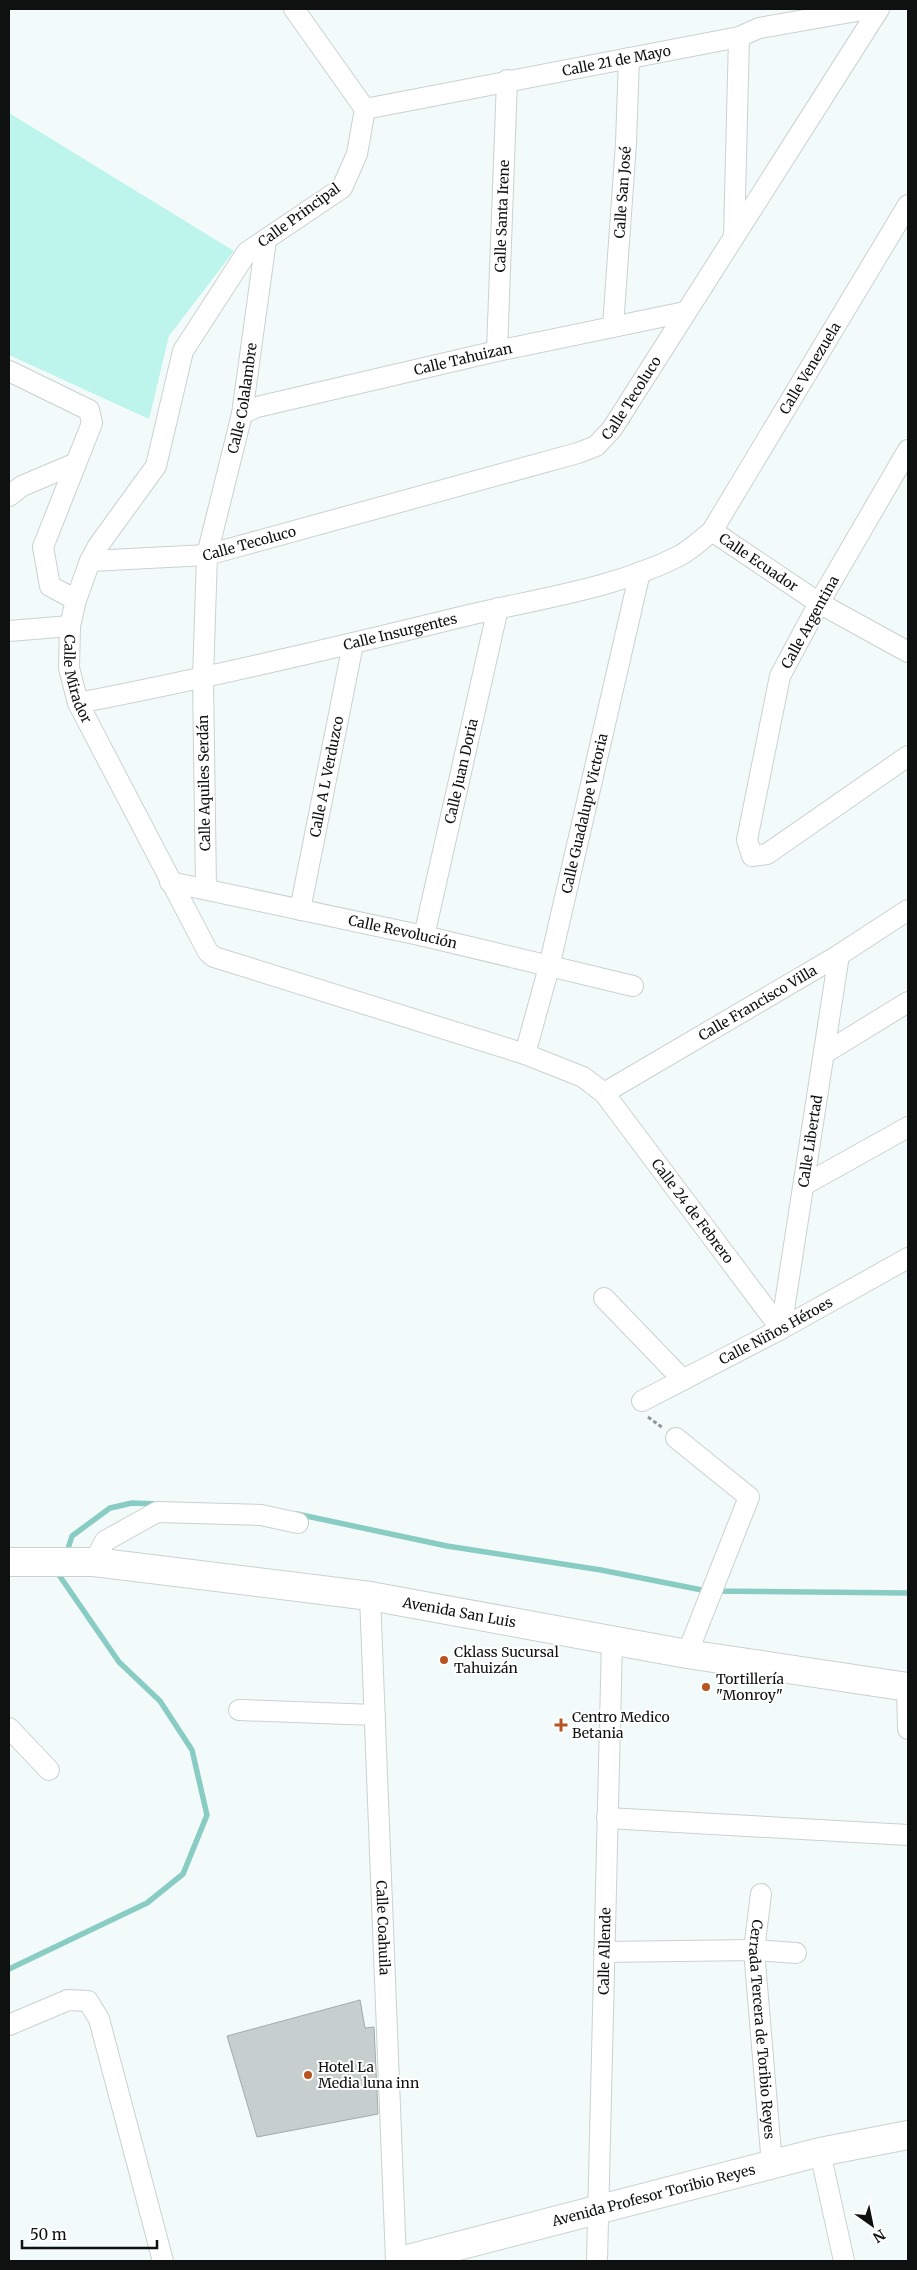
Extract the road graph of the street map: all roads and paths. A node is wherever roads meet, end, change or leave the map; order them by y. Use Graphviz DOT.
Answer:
graph roads {
  1 [pos="294,9"];
  2 [pos="766,9"];
  3 [pos="868,9"];
  4 [pos="879,9"];
  5 [pos="760,28"];
  6 [pos="739,36"];
  7 [pos="629,58"];
  8 [pos="507,80"];
  9 [pos="365,109"];
  10 [pos="908,205"];
  11 [pos="734,239"];
  12 [pos="266,240"];
  13 [pos="685,312"];
  14 [pos="613,327"];
  15 [pos="497,351"];
  16 [pos="9,371"];
  17 [pos="172,393"];
  18 [pos="242,414"];
  19 [pos="908,450"];
  20 [pos="74,464"];
  21 [pos="9,496"];
  22 [pos="712,531"];
  23 [pos="207,555"];
  24 [pos="90,561"];
  25 [pos="640,572"];
  26 [pos="76,600"];
  27 [pos="819,603"];
  28 [pos="498,608"];
  29 [pos="70,626"];
  30 [pos="9,631"];
  31 [pos="353,644"];
  32 [pos="908,652"];
  33 [pos="203,679"];
  34 [pos="78,703"];
  35 [pos="908,756"];
  36 [pos="170,882"];
  37 [pos="206,888"];
  38 [pos="300,910"];
  39 [pos="908,910"];
  40 [pos="424,936"];
  41 [pos="840,955"];
  42 [pos="214,957"];
  43 [pos="549,967"];
  44 [pos="633,986"];
  45 [pos="908,1002"];
  46 [pos="825,1053"];
  47 [pos="526,1054"];
  48 [pos="604,1093"];
  49 [pos="908,1127"];
  50 [pos="804,1185"];
  51 [pos="908,1258"];
  52 [pos="604,1298"];
  53 [pos="781,1329"];
  54 [pos="683,1380"];
  55 [pos="642,1401"];
  56 [pos="676,1438"];
  57 [pos="298,1523"];
  58 [pos="90,1561"];
  59 [pos="9,1562"];
  60 [pos="370,1596"];
  61 [pos="612,1640"];
  62 [pos="688,1654"];
  63 [pos="908,1686"];
  64 [pos="239,1710"];
  65 [pos="375,1715"];
  66 [pos="9,1728"];
  67 [pos="908,1729"];
  68 [pos="49,1770"];
  69 [pos="607,1818"];
  70 [pos="908,1834"];
  71 [pos="761,1894"];
  72 [pos="754,1950"];
  73 [pos="604,1952"];
  74 [pos="796,1953"];
  75 [pos="9,2025"];
  76 [pos="908,2135"];
  77 [pos="820,2152"];
  78 [pos="772,2166"];
  79 [pos="599,2210"];
  80 [pos="163,2261"];
  81 [pos="396,2261"];
  82 [pos="400,2261"];
  83 [pos="597,2261"];
  84 [pos="844,2261"];
  1 -- 9 [label="street"];
  2 -- 5 [label="street"];
  3 -- 5 [label="street, Calle 21 de Mayo"];
  4 -- 11 [label="street, Calle Tecoluco"];
  5 -- 6 [label="street, Calle 21 de Mayo"];
  6 -- 7 [label="street, Calle 21 de Mayo"];
  6 -- 11 [label="street"];
  7 -- 8 [label="street, Calle 21 de Mayo"];
  7 -- 14 [label="street, Calle San José"];
  8 -- 9 [label="street, Calle 21 de Mayo"];
  8 -- 15 [label="street, Calle Santa Irene"];
  9 -- 12 [label="street, Calle Principal"];
  10 -- 22 [label="street, Calle Venezuela"];
  11 -- 13 [label="street, Calle Tecoluco"];
  12 -- 17 [label="street, Calle Principal"];
  12 -- 18 [label="street, Calle Colalambre"];
  13 -- 14 [label="street, Calle Tahuizan"];
  13 -- 23 [label="street, Calle Tecoluco"];
  14 -- 15 [label="street, Calle Tahuizan"];
  15 -- 18 [label="street, Calle Tahuizan"];
  16 -- 20 [label="street"];
  17 -- 24 [label="street, Calle Mirador"];
  18 -- 23 [label="street, Calle Colalambre"];
  19 -- 27 [label="street, Calle Argentina"];
  20 -- 21 [label="street"];
  20 -- 26 [label="street"];
  22 -- 25 [label="street, Calle Insurgentes"];
  22 -- 27 [label="street, Calle Ecuador"];
  23 -- 24 [label="street, Calle Tecoluco"];
  23 -- 33 [label="street, Calle Colalambre"];
  24 -- 26 [label="street, Calle Mirador"];
  25 -- 28 [label="street, Calle Insurgentes"];
  25 -- 43 [label="street, Calle Guadalupe Victoria"];
  26 -- 29 [label="street, Calle Mirador"];
  27 -- 32 [label="street, Calle Ecuador"];
  27 -- 35 [label="street, Calle Argentina"];
  28 -- 31 [label="street, Calle Insurgentes"];
  28 -- 40 [label="street, Calle Juan Doria"];
  29 -- 30 [label="street"];
  29 -- 34 [label="street, Calle Mirador"];
  31 -- 33 [label="street, Calle Insurgentes"];
  31 -- 38 [label="street, Calle A L Verduzco"];
  33 -- 34 [label="street, Calle Insurgentes"];
  33 -- 37 [label="street, Calle Aquiles Serdán"];
  34 -- 36 [label="street, Calle Mirador"];
  36 -- 37 [label="street, Calle Revolución"];
  36 -- 42 [label="street, Calle Mirador"];
  37 -- 38 [label="street, Calle Revolución"];
  38 -- 40 [label="street, Calle Revolución"];
  39 -- 41 [label="street, Calle Francisco Villa"];
  40 -- 43 [label="street, Calle Revolución"];
  41 -- 46 [label="street, Calle Libertad"];
  41 -- 48 [label="street, Calle Francisco Villa"];
  42 -- 47 [label="street, Calle 24 de Febrero"];
  43 -- 44 [label="street, Calle Revolución"];
  43 -- 47 [label="street, Calle Guadalupe Victoria"];
  45 -- 46 [label="street"];
  46 -- 50 [label="street, Calle Libertad"];
  47 -- 48 [label="street, Calle 24 de Febrero"];
  48 -- 53 [label="street, Calle 24 de Febrero"];
  49 -- 50 [label="street"];
  50 -- 53 [label="street, Calle Libertad"];
  51 -- 53 [label="street, Calle Niños Héroes"];
  52 -- 54 [label="street"];
  53 -- 54 [label="street, Calle Niños Héroes"];
  54 -- 55 [label="street, Calle Niños Héroes"];
  55 -- 56 [label="path"];
  56 -- 62 [label="street"];
  57 -- 58 [label="street"];
  58 -- 59 [label="street, Avenida San Luis"];
  58 -- 60 [label="street, Avenida San Luis"];
  60 -- 61 [label="street, Avenida San Luis"];
  60 -- 65 [label="street, Calle Coahuila"];
  61 -- 62 [label="street, Avenida San Luis"];
  61 -- 69 [label="street, Calle Allende"];
  62 -- 63 [label="street, Avenida San Luis"];
  63 -- 67 [label="street"];
  64 -- 65 [label="street"];
  65 -- 81 [label="street, Calle Coahuila"];
  66 -- 68 [label="street"];
  69 -- 70 [label="street"];
  69 -- 73 [label="street, Calle Allende"];
  71 -- 72 [label="street, Cerrada Tercera de Toribio Reyes"];
  72 -- 73 [label="street"];
  72 -- 74 [label="street"];
  72 -- 78 [label="street, Cerrada Tercera de Toribio Reyes"];
  73 -- 79 [label="street, Calle Allende"];
  75 -- 80 [label="street"];
  76 -- 77 [label="street, Avenida Profesor Toribio Reyes"];
  77 -- 78 [label="street, Avenida Profesor Toribio Reyes"];
  77 -- 84 [label="street"];
  78 -- 79 [label="street, Avenida Profesor Toribio Reyes"];
  79 -- 82 [label="street, Avenida Profesor Toribio Reyes"];
  79 -- 83 [label="street, Calle Allende"];
}
